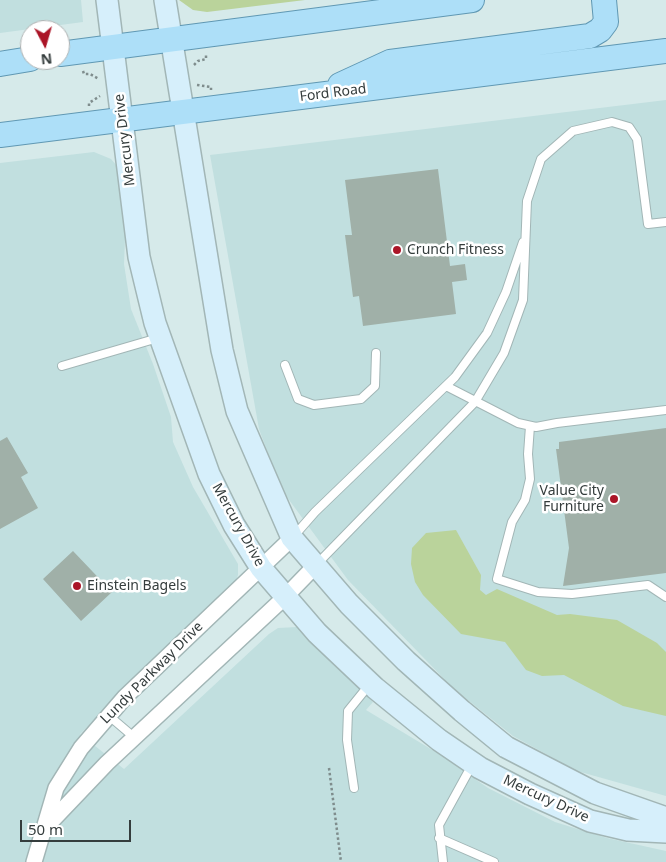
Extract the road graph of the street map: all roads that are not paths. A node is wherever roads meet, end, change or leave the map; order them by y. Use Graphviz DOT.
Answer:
graph roads {
  1 [pos="107,0"];
  2 [pos="165,0"];
  3 [pos="472,0"];
  4 [pos="604,0"];
  5 [pos="170,39"];
  6 [pos="113,46"];
  7 [pos="666,50"];
  8 [pos="70,52"];
  9 [pos="20,61"];
  10 [pos="0,64"];
  11 [pos="320,94"];
  12 [pos="184,112"];
  13 [pos="123,120"];
  14 [pos="0,135"];
  15 [pos="666,222"];
  16 [pos="526,233"];
  17 [pos="160,338"];
  18 [pos="376,353"];
  19 [pos="285,365"];
  20 [pos="62,366"];
  21 [pos="446,386"];
  22 [pos="475,402"];
  23 [pos="666,410"];
  24 [pos="530,426"];
  25 [pos="292,538"];
  26 [pos="316,565"];
  27 [pos="261,568"];
  28 [pos="286,597"];
  29 [pos="666,597"];
  30 [pos="370,684"];
  31 [pos="108,716"];
  32 [pos="135,738"];
  33 [pos="473,763"];
  34 [pos="354,788"];
  35 [pos="666,818"];
  36 [pos="43,830"];
  37 [pos="666,832"];
  38 [pos="439,838"];
  39 [pos="34,862"];
  40 [pos="443,862"];
  41 [pos="494,862"];
  1 -- 6 [label="street, Mercury Drive"];
  2 -- 5 [label="street, Mercury Drive"];
  3 -- 5 [label="main road"];
  4 -- 11 [label="main road"];
  5 -- 6 [label="main road"];
  5 -- 12 [label="street, Mercury Drive"];
  6 -- 8 [label="main road"];
  6 -- 13 [label="street, Mercury Drive"];
  7 -- 11 [label="main road, Ford Road"];
  9 -- 10 [label="main road"];
  11 -- 12 [label="main road, Ford Road"];
  12 -- 13 [label="main road, Ford Road"];
  12 -- 25 [label="street, Mercury Drive"];
  13 -- 14 [label="main road, Ford Road"];
  13 -- 17 [label="street, Mercury Drive"];
  15 -- 16 [label="lane"];
  16 -- 21 [label="lane"];
  16 -- 22 [label="lane"];
  17 -- 20 [label="lane"];
  17 -- 27 [label="street, Mercury Drive"];
  18 -- 19 [label="lane"];
  21 -- 22 [label="lane"];
  21 -- 25 [label="lane"];
  22 -- 24 [label="lane"];
  22 -- 26 [label="lane"];
  23 -- 24 [label="lane"];
  24 -- 29 [label="lane"];
  25 -- 26 [label="street, Mercury Drive"];
  25 -- 27 [label="street, Lundy Parkway Drive"];
  26 -- 28 [label="street, Lundy Parkway Drive"];
  26 -- 35 [label="street, Mercury Drive"];
  27 -- 28 [label="street, Mercury Drive"];
  27 -- 31 [label="street, Lundy Parkway Drive"];
  28 -- 30 [label="street, Mercury Drive"];
  28 -- 32 [label="street, Lundy Parkway Drive"];
  30 -- 33 [label="street, Mercury Drive"];
  30 -- 34 [label="lane"];
  31 -- 32 [label="lane"];
  31 -- 36 [label="street, Lundy Parkway Drive"];
  32 -- 36 [label="street, Lundy Parkway Drive"];
  33 -- 37 [label="street, Mercury Drive"];
  33 -- 38 [label="lane"];
  36 -- 39 [label="street, Lundy Parkway Drive"];
  38 -- 40 [label="lane"];
  38 -- 41 [label="lane"];
}
